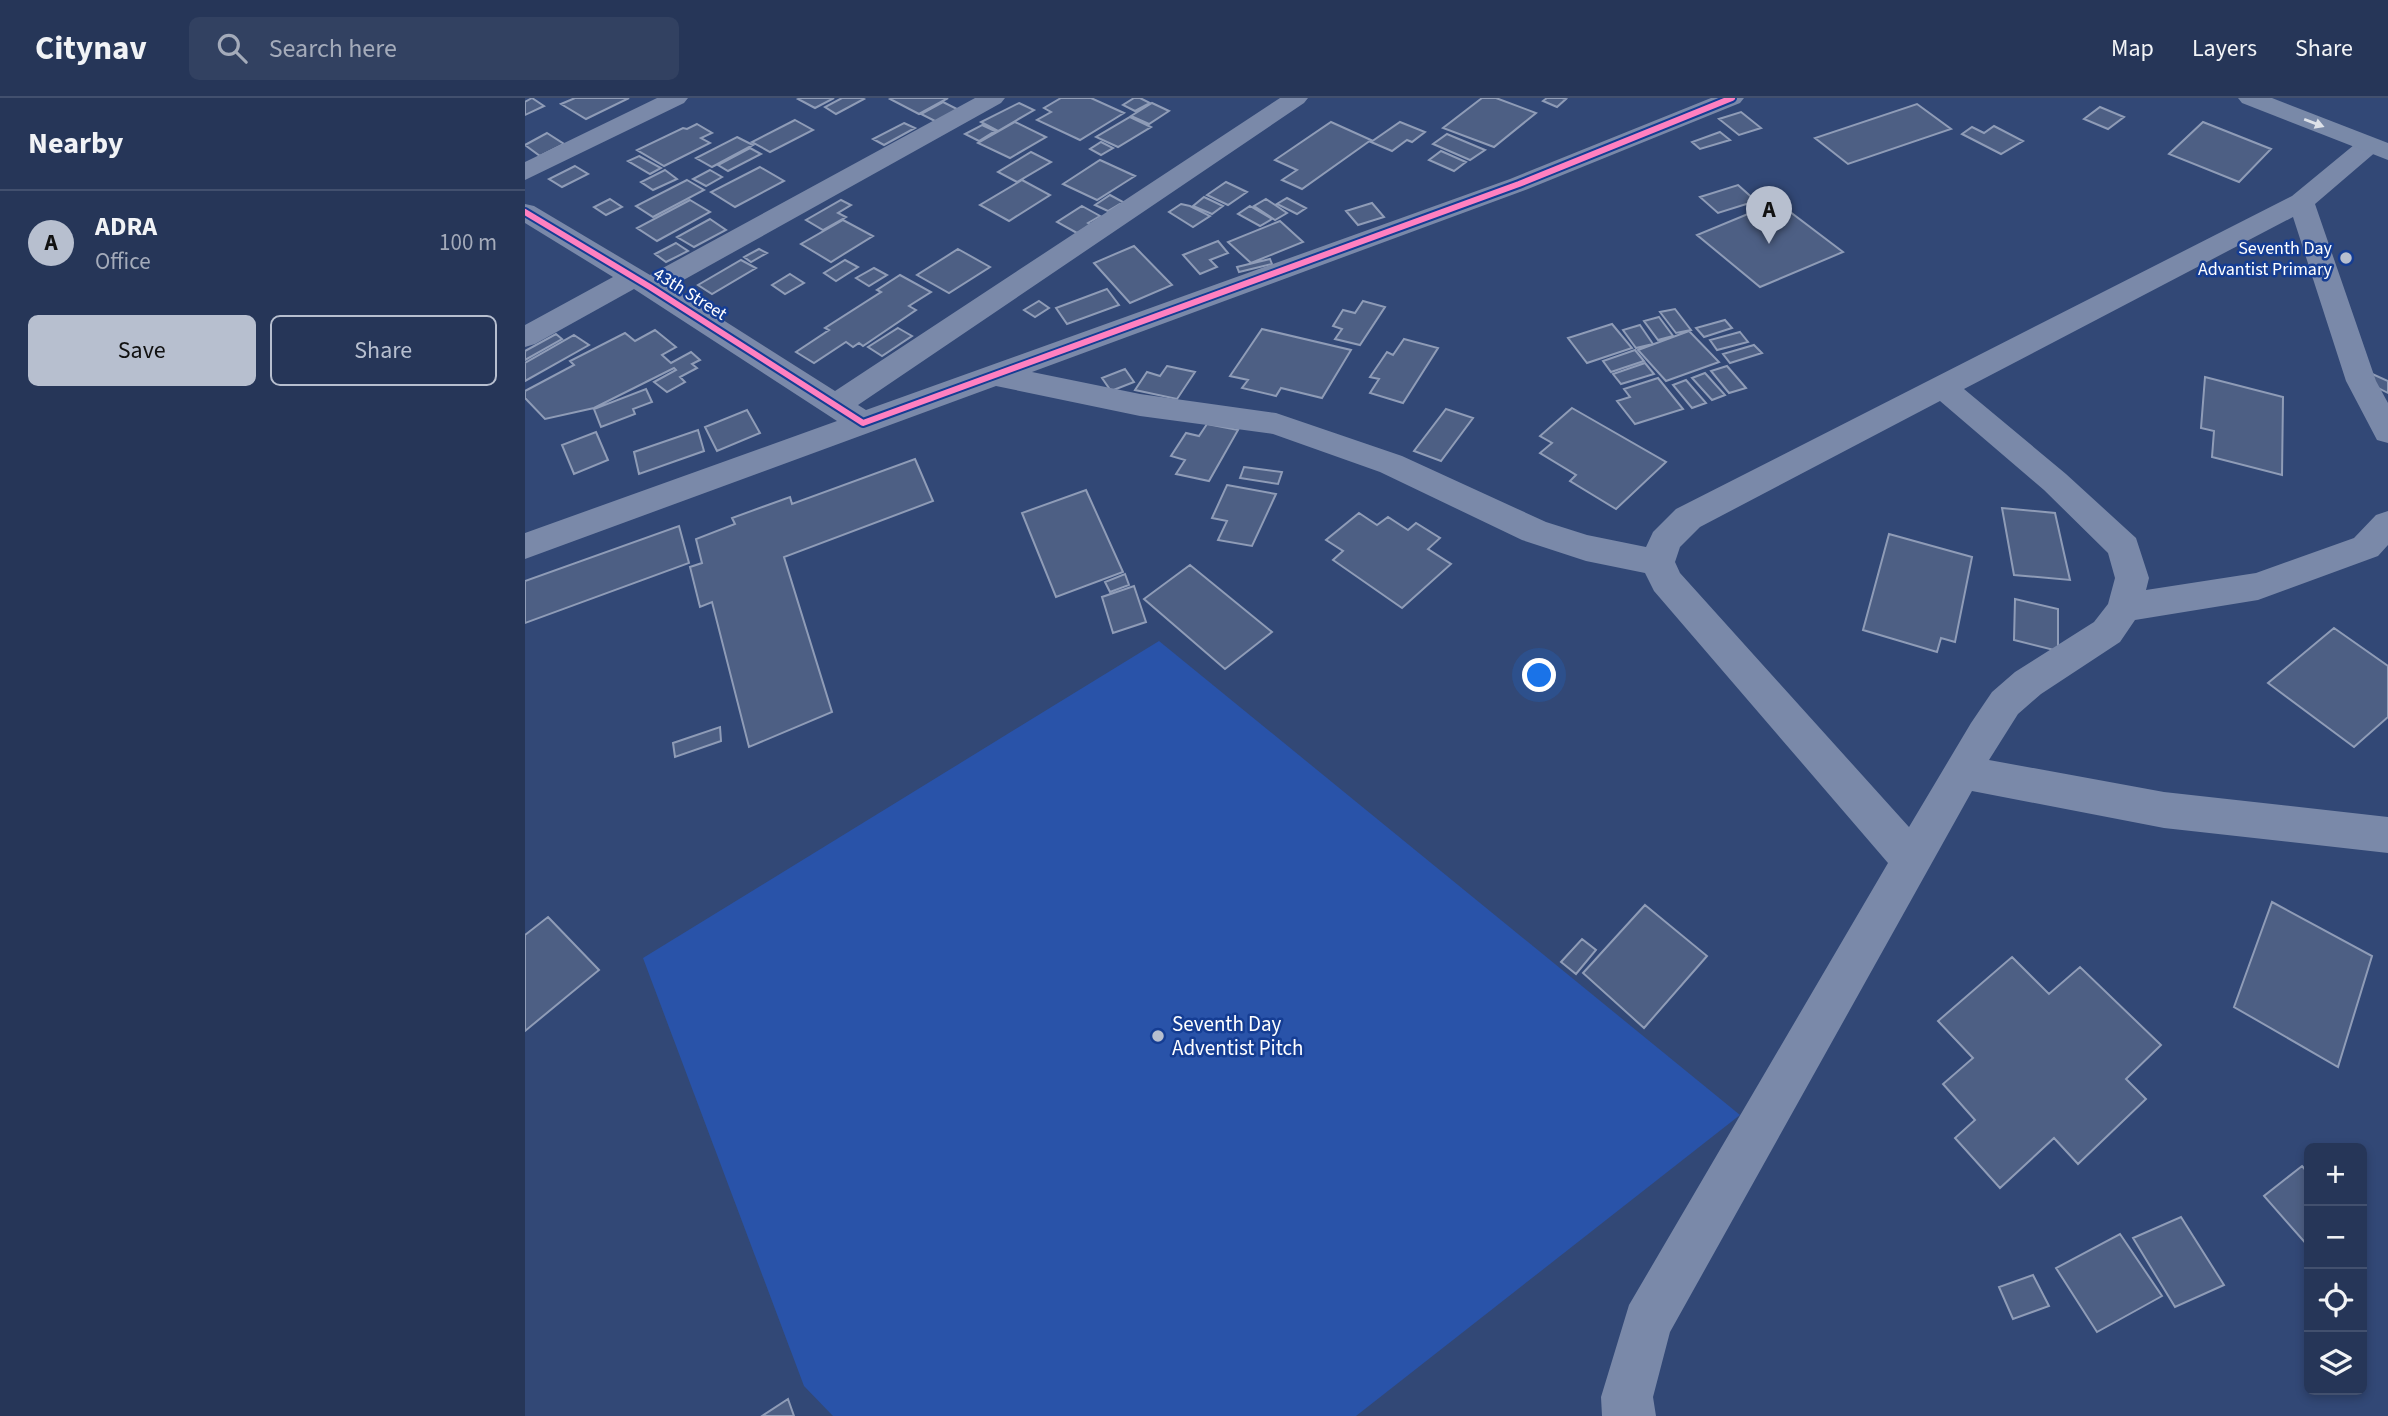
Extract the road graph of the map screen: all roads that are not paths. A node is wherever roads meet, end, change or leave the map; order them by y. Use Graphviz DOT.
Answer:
graph roads {
  1 [pos="676,98"];
  2 [pos="993,98"];
  3 [pos="1296,98"];
  4 [pos="1732,98"];
  5 [pos="2251,98"];
  6 [pos="2310,98"];
  7 [pos="2382,142"];
  8 [pos="525,172"];
  9 [pos="2301,202"];
  10 [pos="525,212"];
  11 [pos="642,282"];
  12 [pos="525,337"];
  13 [pos="994,375"];
  14 [pos="1942,387"];
  15 [pos="849,414"];
  16 [pos="2388,432"];
  17 [pos="2388,524"];
  18 [pos="525,546"];
  19 [pos="1658,562"];
  20 [pos="2124,608"];
  21 [pos="1962,772"];
  22 [pos="2388,835"];
  23 [pos="1912,860"];
  24 [pos="1629,1416"];
  1 -- 8 [label="street"];
  2 -- 11 [label="street"];
  3 -- 15 [label="street"];
  4 -- 13 [label="street"];
  5 -- 7 [label="main road, one-way"];
  6 -- 7 [label="main road"];
  7 -- 9 [label="street"];
  9 -- 14 [label="street"];
  9 -- 16 [label="street"];
  10 -- 11 [label="street, 43th Street"];
  11 -- 12 [label="street"];
  11 -- 15 [label="street, 43th Street"];
  13 -- 15 [label="street"];
  13 -- 19 [label="street"];
  14 -- 19 [label="street"];
  14 -- 20 [label="street"];
  15 -- 18 [label="street"];
  17 -- 20 [label="street"];
  19 -- 23 [label="street"];
  20 -- 21 [label="street"];
  21 -- 22 [label="street"];
  21 -- 23 [label="street"];
  23 -- 24 [label="street"];
}
